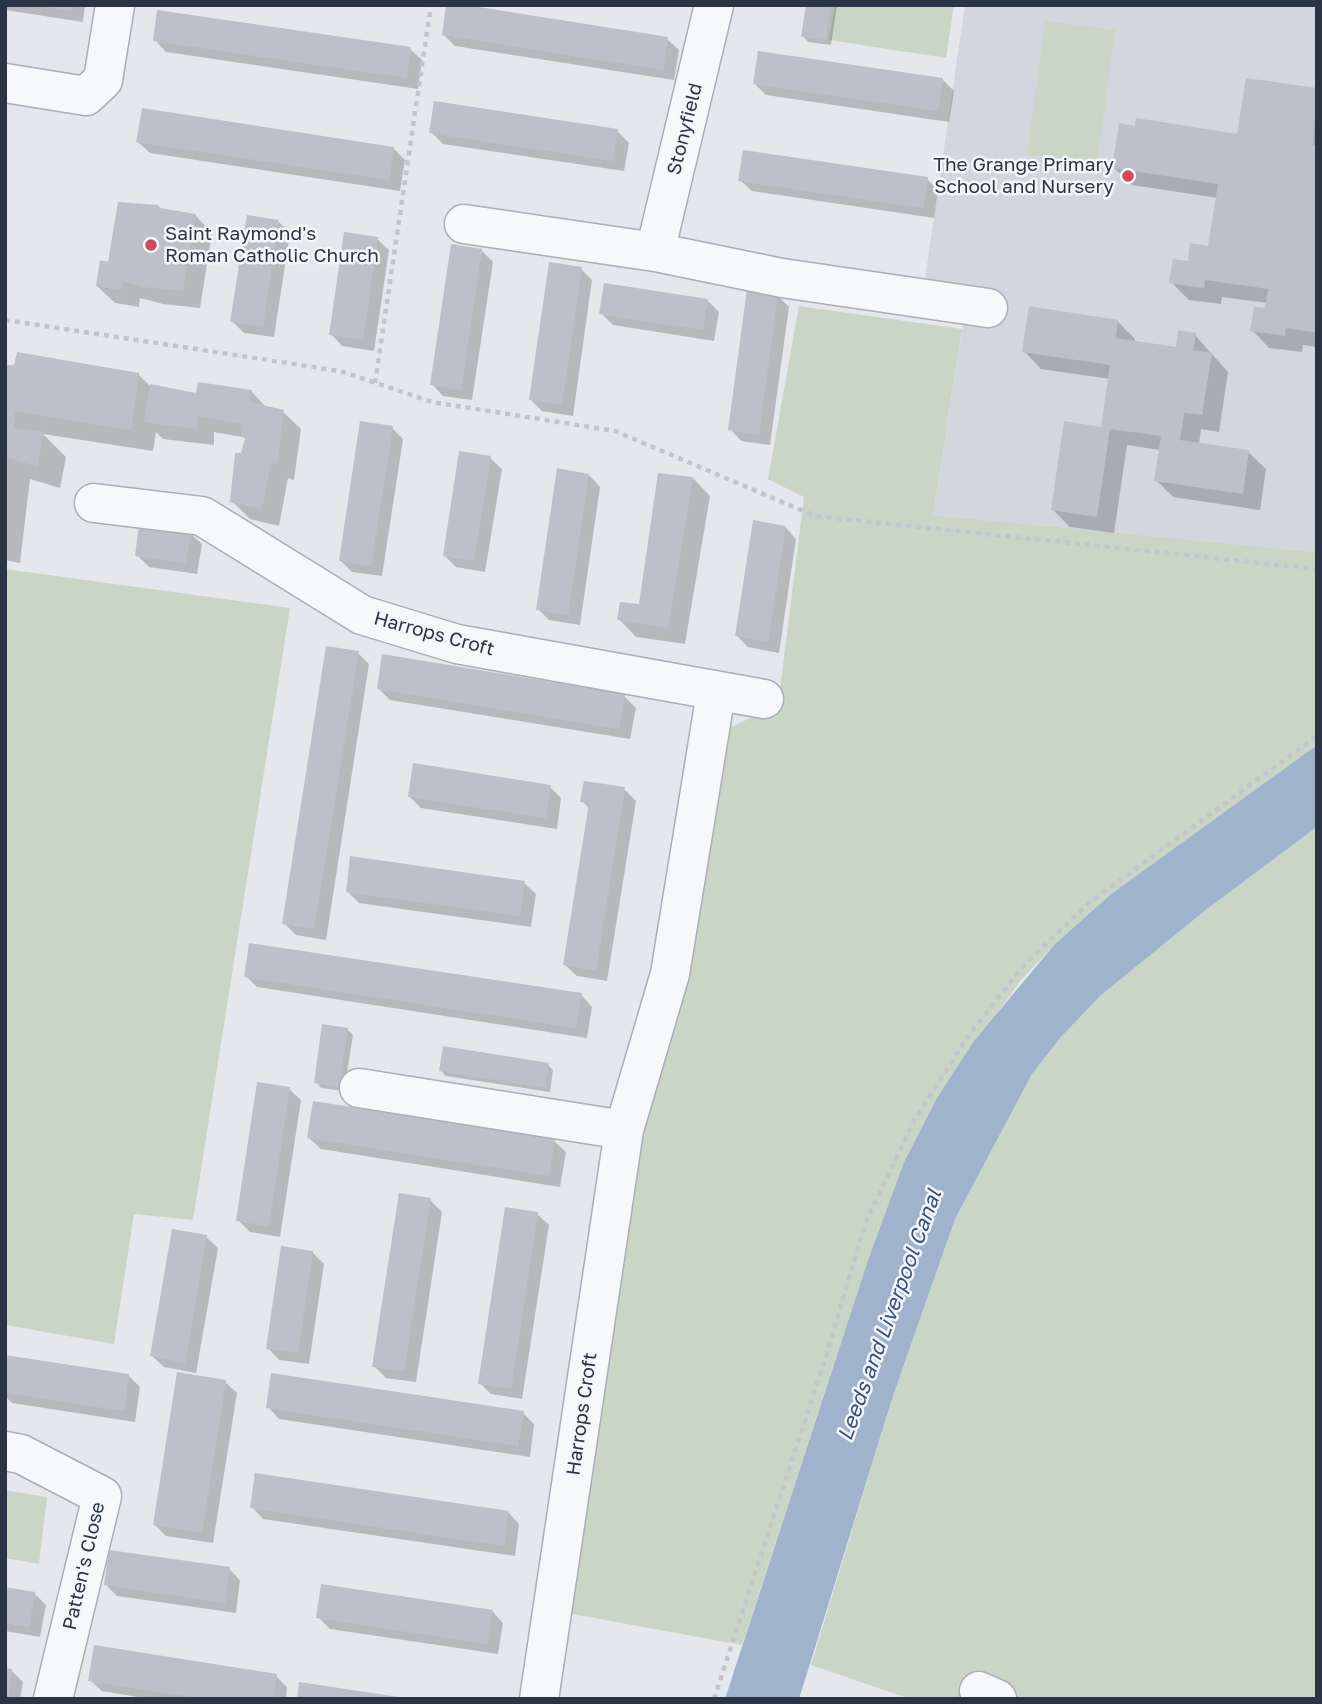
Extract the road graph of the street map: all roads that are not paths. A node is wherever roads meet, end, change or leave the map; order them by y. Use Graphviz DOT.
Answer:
graph roads {
  1 [pos="115,5"];
  2 [pos="714,5"];
  3 [pos="5,83"];
  4 [pos="464,223"];
  5 [pos="655,252"];
  6 [pos="988,308"];
  7 [pos="94,503"];
  8 [pos="716,693"];
  9 [pos="765,699"];
  10 [pos="359,1088"];
  11 [pos="624,1130"];
  12 [pos="5,1451"];
  13 [pos="53,1699"];
  14 [pos="540,1699"];
  1 -- 3 [label="street"];
  2 -- 5 [label="street, Stonyfield"];
  4 -- 5 [label="street"];
  5 -- 6 [label="street"];
  7 -- 8 [label="street, Harrops Croft"];
  8 -- 9 [label="street, Harrops Croft"];
  8 -- 11 [label="street, Harrops Croft"];
  10 -- 11 [label="street"];
  11 -- 14 [label="street, Harrops Croft"];
  12 -- 13 [label="street, Patten's Close"];
}
